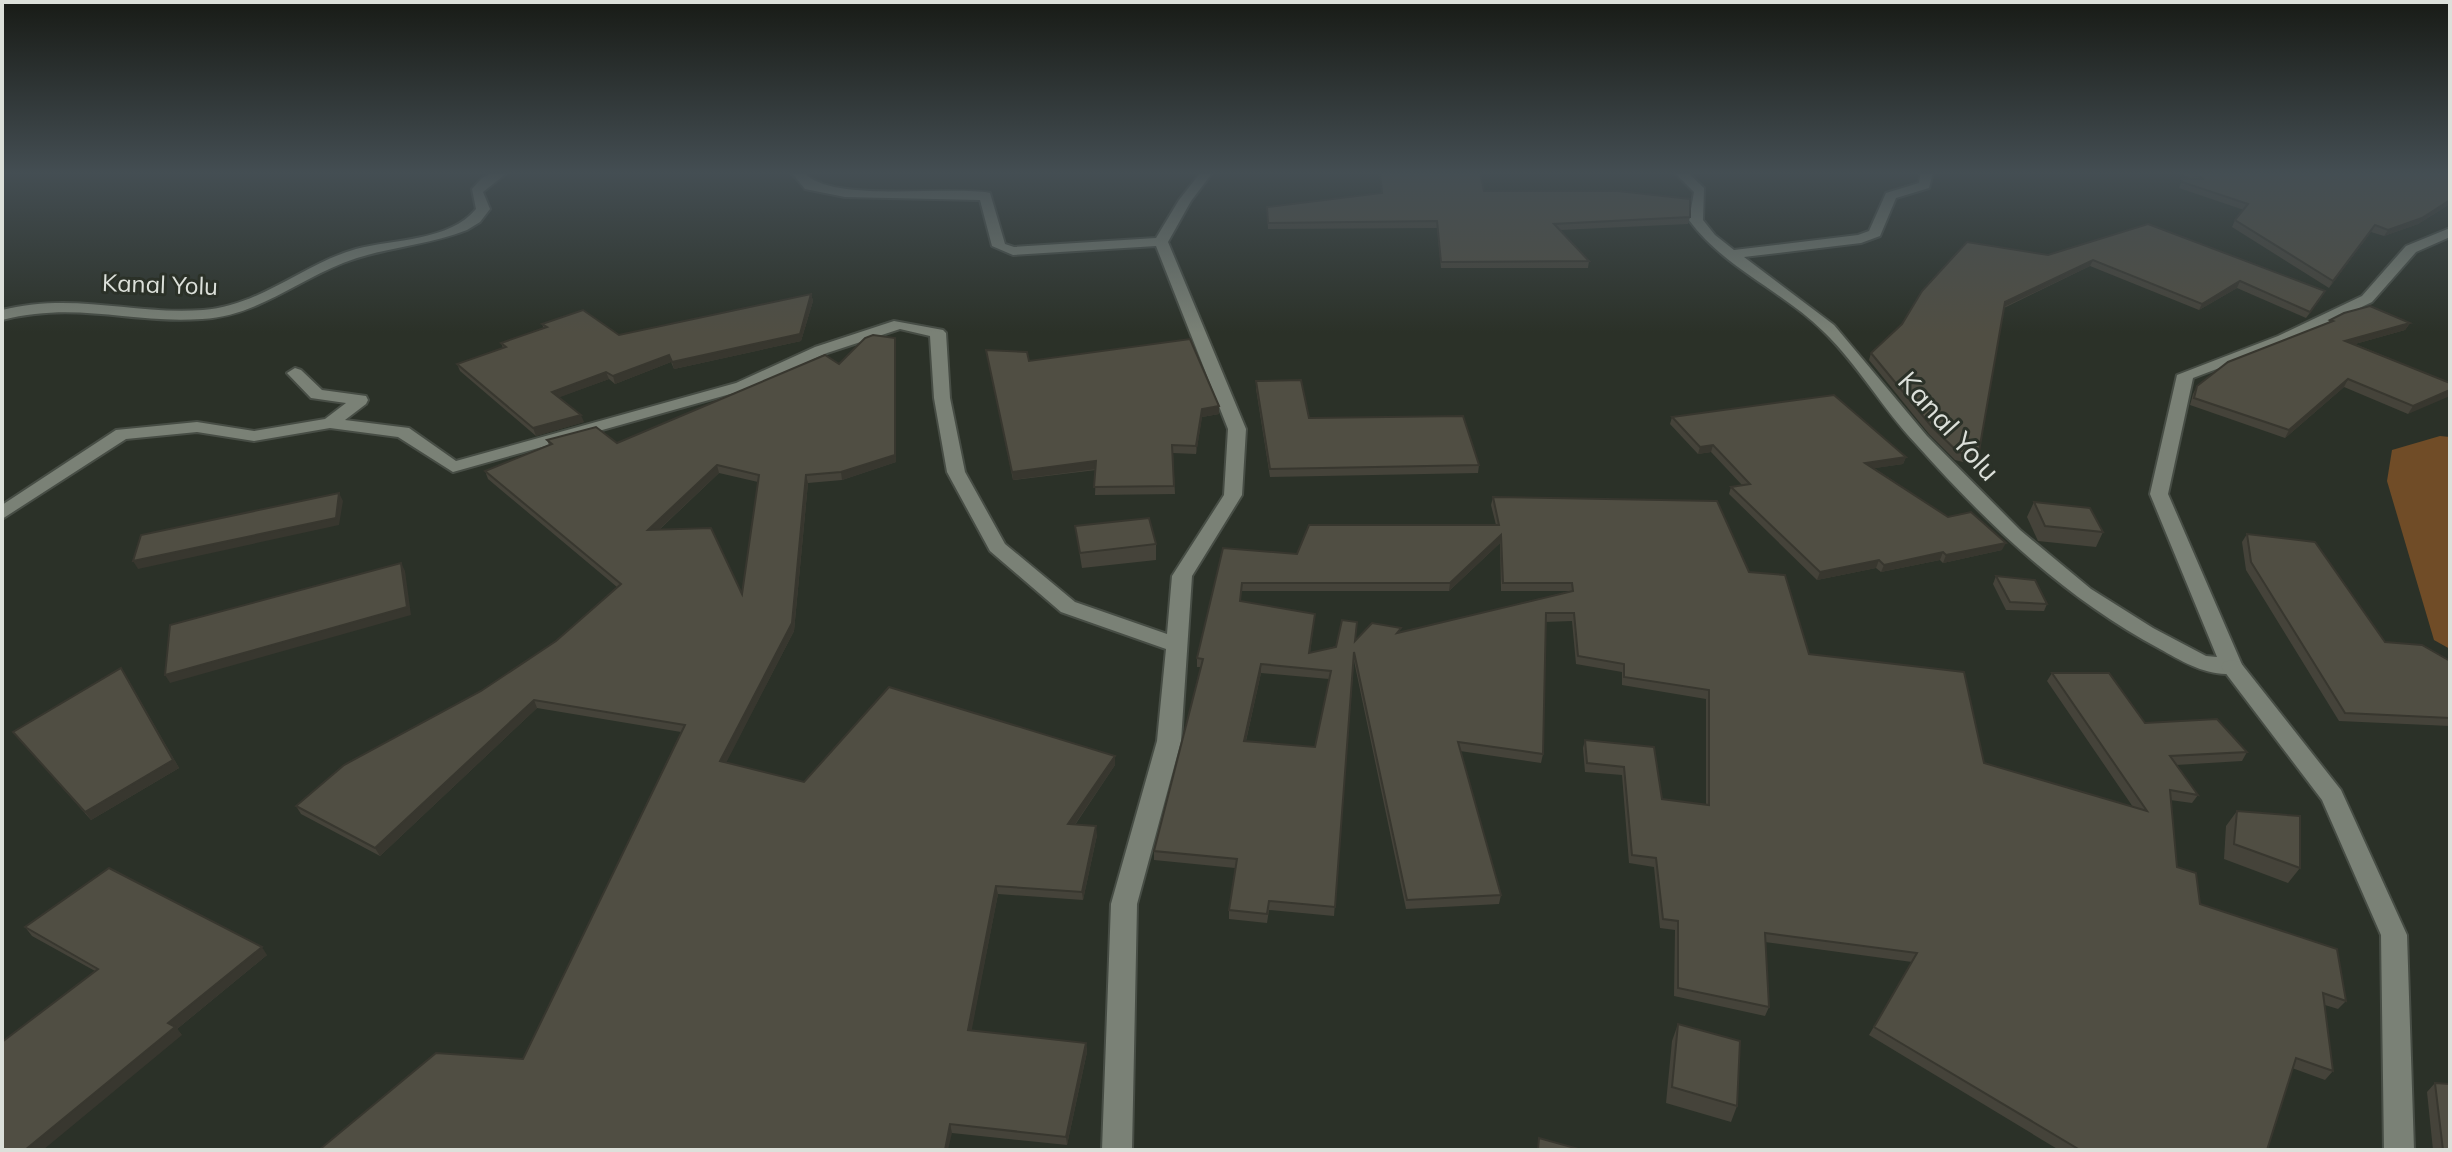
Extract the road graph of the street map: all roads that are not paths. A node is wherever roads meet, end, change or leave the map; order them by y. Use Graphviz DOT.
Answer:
graph roads {
  1 [pos="463,226"];
  2 [pos="993,226"];
  3 [pos="1170,226"];
  4 [pos="1700,226"];
  5 [pos="1878,226"];
  6 [pos="2450,232"];
  7 [pos="1161,242"];
  8 [pos="1733,254"];
  9 [pos="2,315"];
  10 [pos="295,373"];
  11 [pos="330,423"];
  12 [pos="2,513"];
  13 [pos="1176,645"];
  14 [pos="2232,667"];
  15 [pos="1117,1150"];
  16 [pos="2399,1150"];
  1 -- 9 [label="street, Kanal Yolu"];
  2 -- 7 [label="street"];
  3 -- 7 [label="street"];
  4 -- 8 [label="street, Kanal Yolu"];
  5 -- 8 [label="street"];
  6 -- 14 [label="street"];
  7 -- 13 [label="street"];
  8 -- 14 [label="street, Kanal Yolu"];
  10 -- 11 [label="street"];
  11 -- 12 [label="street"];
  11 -- 13 [label="street"];
  13 -- 15 [label="street"];
  14 -- 16 [label="street"];
}
